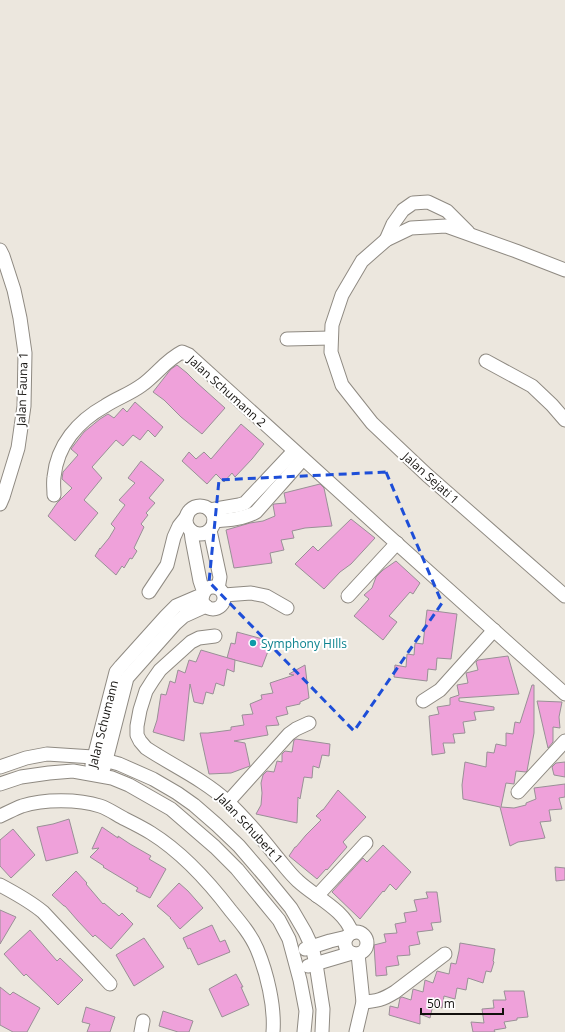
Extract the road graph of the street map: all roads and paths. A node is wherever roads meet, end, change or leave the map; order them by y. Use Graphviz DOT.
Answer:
graph roads {
  1 [pos="470,234"];
  2 [pos="386,240"];
  3 [pos="0,250"];
  4 [pos="565,270"];
  5 [pos="331,338"];
  6 [pos="287,339"];
  7 [pos="486,361"];
  8 [pos="565,420"];
  9 [pos="298,455"];
  10 [pos="54,495"];
  11 [pos="245,503"];
  12 [pos="0,504"];
  13 [pos="256,512"];
  14 [pos="187,516"];
  15 [pos="211,521"];
  16 [pos="191,531"];
  17 [pos="396,543"];
  18 [pos="149,592"];
  19 [pos="211,595"];
  20 [pos="348,596"];
  21 [pos="565,596"];
  22 [pos="287,608"];
  23 [pos="494,630"];
  24 [pos="215,636"];
  25 [pos="565,694"];
  26 [pos="423,701"];
  27 [pos="309,723"];
  28 [pos="565,741"];
  29 [pos="99,759"];
  30 [pos="0,767"];
  31 [pos="96,775"];
  32 [pos="0,784"];
  33 [pos="518,792"];
  34 [pos="228,802"];
  35 [pos="0,816"];
  36 [pos="366,843"];
  37 [pos="0,885"];
  38 [pos="317,896"];
  39 [pos="350,935"];
  40 [pos="312,947"];
  41 [pos="293,952"];
  42 [pos="355,954"];
  43 [pos="445,954"];
  44 [pos="316,964"];
  45 [pos="298,969"];
  46 [pos="110,984"];
  47 [pos="362,1002"];
  48 [pos="273,1032"];
  49 [pos="304,1032"];
  50 [pos="322,1032"];
  51 [pos="356,1032"];
  1 -- 2 [label="street, Jalan Sejati 1"];
  1 -- 2 [label="street"];
  1 -- 4 [label="street, Jalan Sejati 1"];
  2 -- 5 [label="street, Jalan Sejati 1"];
  3 -- 12 [label="street, Jalan Fauna 1"];
  5 -- 6 [label="street"];
  5 -- 21 [label="street, Jalan Sejati 1"];
  7 -- 8 [label="street"];
  9 -- 10 [label="street, Jalan Schumann 2"];
  9 -- 11 [label="street"];
  9 -- 13 [label="street"];
  9 -- 17 [label="street"];
  11 -- 13 [label="street"];
  11 -- 15 [label="street"];
  13 -- 15 [label="street"];
  14 -- 15 [label="street"];
  14 -- 16 [label="street"];
  14 -- 18 [label="street"];
  15 -- 16 [label="street"];
  15 -- 19 [label="street"];
  16 -- 19 [label="street"];
  17 -- 20 [label="street"];
  17 -- 23 [label="street"];
  19 -- 22 [label="street, Jalan Schumann"];
  19 -- 29 [label="street, Jalan Schumann"];
  23 -- 25 [label="street"];
  23 -- 26 [label="street"];
  24 -- 34 [label="street, Jalan Schubert 1"];
  27 -- 34 [label="street"];
  28 -- 33 [label="street"];
  29 -- 30 [label="street"];
  29 -- 31 [label="street, Jalan Schumann"];
  29 -- 40 [label="street"];
  31 -- 32 [label="street"];
  31 -- 41 [label="street"];
  34 -- 38 [label="street, Jalan Schubert 1"];
  35 -- 48 [label="street"];
  36 -- 38 [label="street"];
  37 -- 46 [label="street"];
  38 -- 39 [label="street, Jalan Schubert 1"];
  39 -- 40 [label="street"];
  39 -- 42 [label="street"];
  39 -- 42 [label="street"];
  40 -- 41 [label="street"];
  40 -- 44 [label="street"];
  41 -- 45 [label="street"];
  42 -- 44 [label="street"];
  42 -- 47 [label="street"];
  43 -- 47 [label="street"];
  44 -- 45 [label="street"];
  44 -- 50 [label="street"];
  45 -- 49 [label="street"];
  47 -- 51 [label="street"];
}
